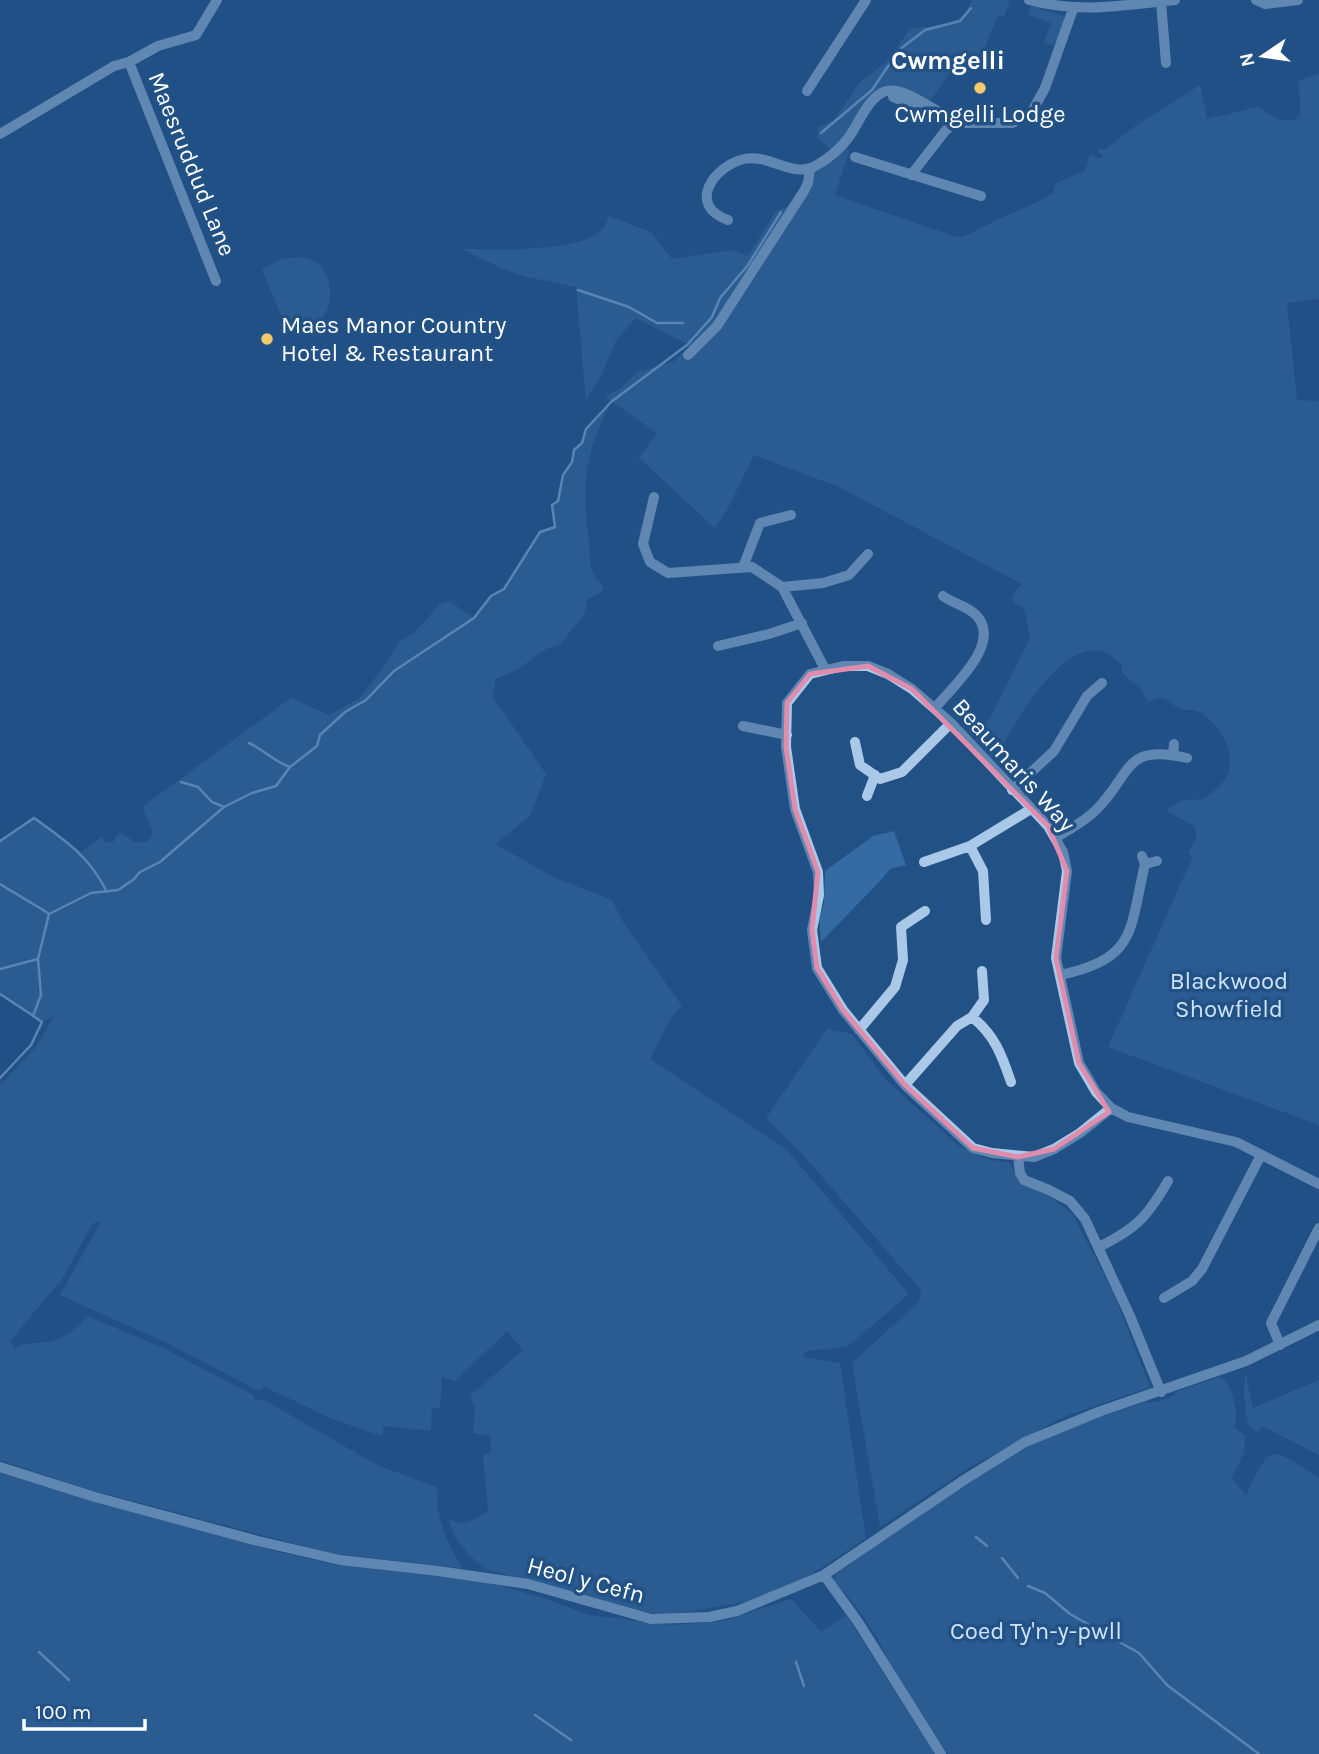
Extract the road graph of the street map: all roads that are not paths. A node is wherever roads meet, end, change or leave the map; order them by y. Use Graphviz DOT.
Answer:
graph roads {
  1 [pos="217,0"];
  2 [pos="866,0"];
  3 [pos="1029,0"];
  4 [pos="1175,0"];
  5 [pos="1256,0"];
  6 [pos="1298,0"];
  7 [pos="1161,2"];
  8 [pos="1073,9"];
  9 [pos="1153,58"];
  10 [pos="129,62"];
  11 [pos="807,91"];
  12 [pos="893,97"];
  13 [pos="936,110"];
  14 [pos="952,125"];
  15 [pos="0,134"];
  16 [pos="855,158"];
  17 [pos="810,169"];
  18 [pos="911,175"];
  19 [pos="982,195"];
  20 [pos="728,220"];
  21 [pos="215,281"];
  22 [pos="688,355"];
  23 [pos="654,497"];
  24 [pos="791,515"];
  25 [pos="868,554"];
  26 [pos="743,567"];
  27 [pos="782,587"];
  28 [pos="948,602"];
  29 [pos="802,623"];
  30 [pos="718,646"];
  31 [pos="825,669"];
  32 [pos="1102,683"];
  33 [pos="936,708"];
  34 [pos="951,723"];
  35 [pos="743,726"];
  36 [pos="787,735"];
  37 [pos="855,742"];
  38 [pos="1187,758"];
  39 [pos="875,775"];
  40 [pos="1012,790"];
  41 [pos="867,796"];
  42 [pos="1031,809"];
  43 [pos="1055,838"];
  44 [pos="970,846"];
  45 [pos="1157,861"];
  46 [pos="924,862"];
  47 [pos="925,911"];
  48 [pos="986,920"];
  49 [pos="982,971"];
  50 [pos="1060,975"];
  51 [pos="972,1017"];
  52 [pos="859,1030"];
  53 [pos="1006,1076"];
  54 [pos="905,1085"];
  55 [pos="1111,1108"];
  56 [pos="1261,1155"];
  57 [pos="1018,1157"];
  58 [pos="1168,1181"];
  59 [pos="1319,1184"];
  60 [pos="1319,1228"];
  61 [pos="1099,1247"];
  62 [pos="1166,1294"];
  63 [pos="1319,1325"];
  64 [pos="1280,1345"];
  65 [pos="1161,1392"];
  66 [pos="0,1467"];
  67 [pos="824,1575"];
  68 [pos="941,1754"];
  1 -- 10 [label="street"];
  2 -- 11 [label="street"];
  3 -- 8 [label="street"];
  4 -- 7 [label="street"];
  5 -- 6 [label="street"];
  7 -- 8 [label="street"];
  7 -- 9 [label="street"];
  8 -- 14 [label="street"];
  10 -- 15 [label="street"];
  10 -- 21 [label="street, Maesruddud Lane"];
  12 -- 13 [label="street"];
  13 -- 14 [label="street"];
  13 -- 17 [label="street"];
  14 -- 18 [label="street"];
  16 -- 18 [label="street"];
  17 -- 20 [label="street"];
  17 -- 22 [label="street"];
  18 -- 19 [label="street"];
  23 -- 26 [label="street"];
  24 -- 26 [label="street"];
  25 -- 27 [label="street"];
  26 -- 27 [label="street"];
  27 -- 29 [label="street"];
  28 -- 33 [label="street"];
  29 -- 30 [label="street"];
  29 -- 31 [label="street"];
  31 -- 33 [label="street, Beaumaris Way"];
  31 -- 36 [label="street"];
  32 -- 40 [label="street"];
  33 -- 34 [label="street, Beaumaris Way"];
  34 -- 39 [label="street"];
  34 -- 40 [label="street, Beaumaris Way"];
  35 -- 36 [label="street"];
  36 -- 52 [label="street"];
  37 -- 39 [label="street"];
  38 -- 43 [label="street"];
  39 -- 41 [label="street"];
  40 -- 42 [label="street, Beaumaris Way"];
  42 -- 43 [label="street, Beaumaris Way"];
  42 -- 44 [label="street"];
  43 -- 50 [label="street, Beaumaris Way"];
  44 -- 46 [label="street"];
  44 -- 48 [label="street"];
  45 -- 50 [label="street"];
  47 -- 52 [label="street"];
  49 -- 51 [label="street"];
  50 -- 55 [label="street, Beaumaris Way"];
  51 -- 53 [label="street"];
  51 -- 54 [label="street"];
  52 -- 54 [label="street"];
  54 -- 57 [label="street"];
  55 -- 56 [label="street"];
  55 -- 57 [label="street"];
  56 -- 59 [label="street"];
  56 -- 62 [label="street"];
  57 -- 61 [label="street"];
  58 -- 61 [label="street"];
  60 -- 64 [label="street"];
  61 -- 65 [label="street"];
  63 -- 64 [label="street, Heol y Cefn"];
  64 -- 65 [label="street, Heol y Cefn"];
  65 -- 67 [label="street, Heol y Cefn"];
  66 -- 67 [label="street, Heol y Cefn"];
  67 -- 68 [label="street"];
}
